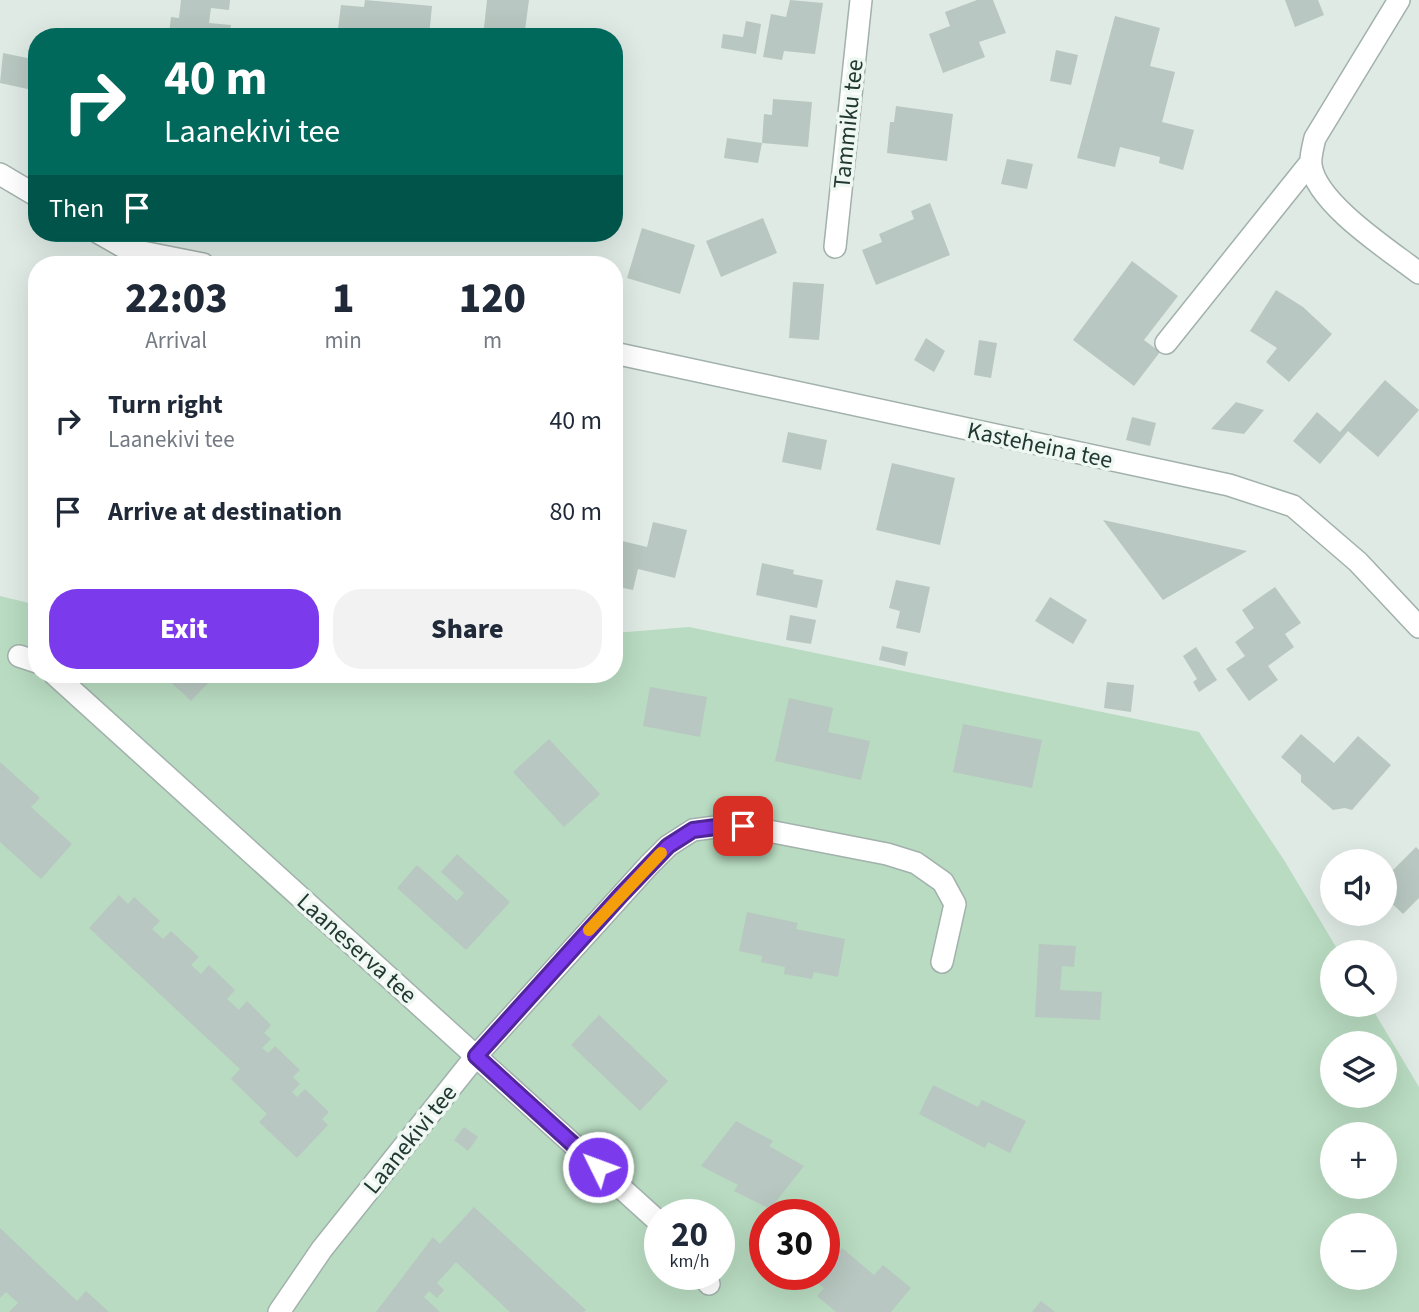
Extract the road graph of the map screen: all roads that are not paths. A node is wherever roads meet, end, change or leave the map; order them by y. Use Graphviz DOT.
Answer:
graph roads {
  1 [pos="860,0"];
  2 [pos="1399,0"];
  3 [pos="1310,163"];
  4 [pos="0,174"];
  5 [pos="28,191"];
  6 [pos="115,242"];
  7 [pos="835,247"];
  8 [pos="162,256"];
  9 [pos="1419,273"];
  10 [pos="1166,343"];
  11 [pos="623,355"];
  12 [pos="1419,627"];
  13 [pos="64,683"];
  14 [pos="942,962"];
  15 [pos="476,1056"];
  16 [pos="644,1208"];
  17 [pos="279,1312"];
  1 -- 7 [label="street, Tammiku tee"];
  2 -- 3 [label="street"];
  3 -- 9 [label="street"];
  3 -- 10 [label="street"];
  4 -- 5 [label="street"];
  6 -- 8 [label="street"];
  11 -- 12 [label="street, Kasteheina tee"];
  13 -- 15 [label="street, Laaneserva tee"];
  14 -- 15 [label="street, Laanekivi tee"];
  15 -- 16 [label="street, Laaneserva tee"];
  15 -- 17 [label="street, Laanekivi tee"];
}
